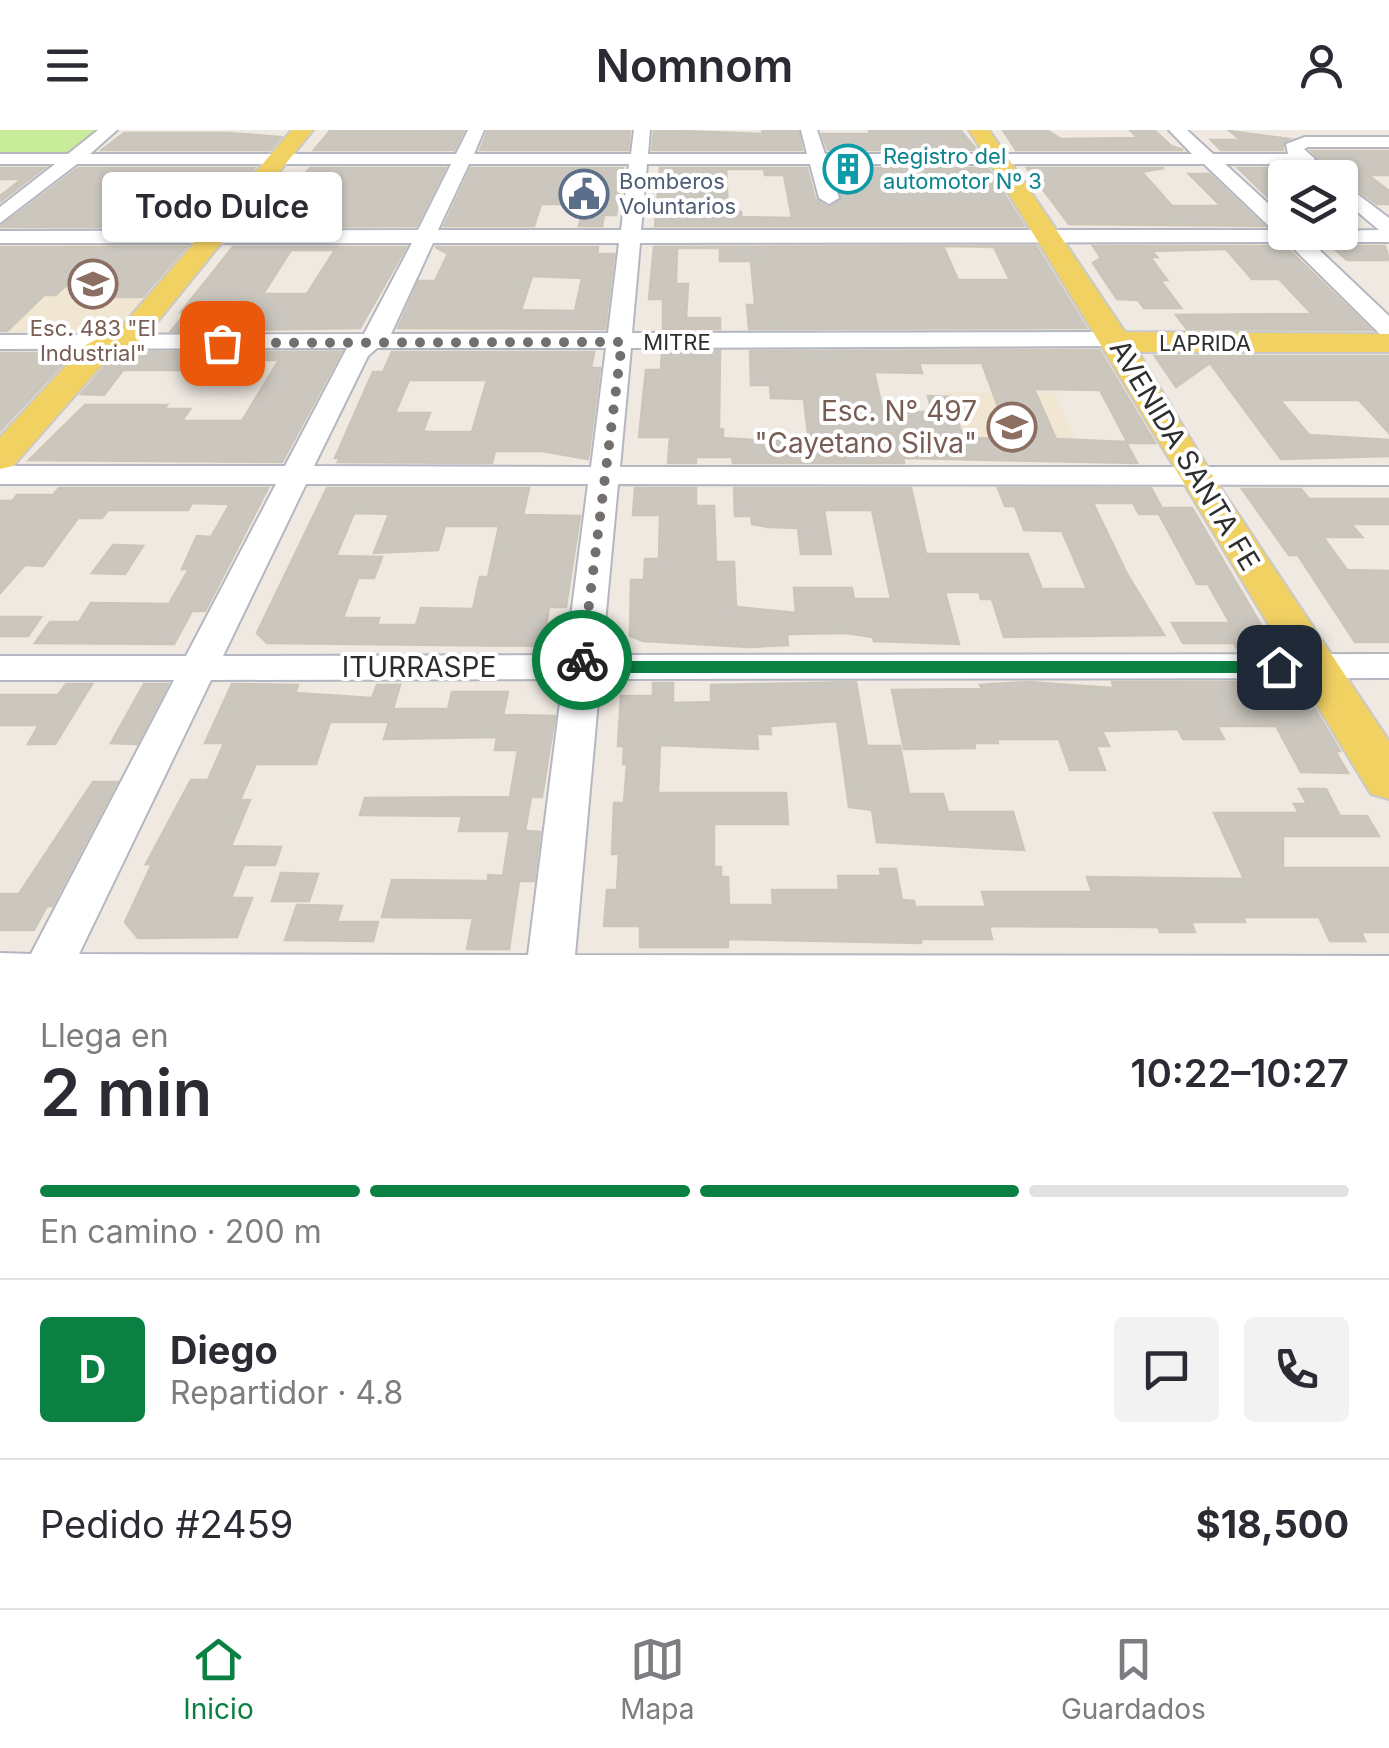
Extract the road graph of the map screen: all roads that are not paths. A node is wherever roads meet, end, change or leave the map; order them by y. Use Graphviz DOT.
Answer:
graph roads {
  1 [pos="109,130"];
  2 [pos="304,130"];
  3 [pos="810,130"];
  4 [pos="979,130"];
  5 [pos="1177,130"];
  6 [pos="1376,130"];
  7 [pos="1389,140"];
  8 [pos="469,145"];
  9 [pos="641,145"];
  10 [pos="72,159"];
  11 [pos="816,159"];
  12 [pos="996,159"];
  13 [pos="1208,159"];
  14 [pos="0,160"];
  15 [pos="278,160"];
  16 [pos="829,198"];
  17 [pos="1358,202"];
  18 [pos="1268,214"];
  19 [pos="0,218"];
  20 [pos="1389,228"];
  21 [pos="1268,233"];
  22 [pos="1045,235"];
  23 [pos="1358,235"];
  24 [pos="215,236"];
  25 [pos="426,236"];
  26 [pos="631,236"];
  27 [pos="1389,236"];
  28 [pos="0,238"];
  29 [pos="1305,250"];
  30 [pos="1389,336"];
  31 [pos="1115,339"];
  32 [pos="0,342"];
  33 [pos="622,342"];
  34 [pos="113,343"];
  35 [pos="367,344"];
  36 [pos="0,458"];
  37 [pos="603,474"];
  38 [pos="0,475"];
  39 [pos="296,475"];
  40 [pos="1389,476"];
  41 [pos="1196,478"];
  42 [pos="1389,666"];
  43 [pos="195,667"];
  44 [pos="581,667"];
  45 [pos="1318,667"];
  46 [pos="0,668"];
  47 [pos="1389,781"];
  48 [pos="1389,977"];
  49 [pos="28,979"];
  50 [pos="549,982"];
  1 -- 10 [label="street"];
  2 -- 15 [label="main road"];
  3 -- 11 [label="street"];
  4 -- 12 [label="main road, AVENIDA SANTA FE"];
  5 -- 13 [label="street"];
  6 -- 7 [label="street"];
  7 -- 13 [label="street"];
  8 -- 9 [label="street"];
  8 -- 15 [label="street"];
  8 -- 25 [label="street"];
  9 -- 11 [label="street"];
  9 -- 26 [label="street"];
  10 -- 14 [label="street"];
  10 -- 15 [label="street"];
  10 -- 19 [label="street"];
  11 -- 12 [label="street"];
  11 -- 16 [label="street"];
  12 -- 13 [label="street"];
  12 -- 22 [label="main road, AVENIDA SANTA FE"];
  13 -- 18 [label="street"];
  15 -- 24 [label="main road"];
  17 -- 20 [label="street"];
  21 -- 22 [label="street"];
  22 -- 26 [label="street"];
  22 -- 31 [label="main road, AVENIDA SANTA FE"];
  23 -- 27 [label="street"];
  24 -- 25 [label="street"];
  24 -- 28 [label="street"];
  24 -- 34 [label="main road"];
  25 -- 26 [label="street"];
  25 -- 35 [label="street"];
  26 -- 33 [label="street"];
  29 -- 30 [label="street"];
  30 -- 31 [label="main road, LAPRIDA"];
  31 -- 33 [label="street, MITRE"];
  31 -- 41 [label="main road, AVENIDA SANTA FE"];
  32 -- 34 [label="street, MITRE"];
  33 -- 35 [label="street, MITRE"];
  33 -- 37 [label="street"];
  34 -- 35 [label="street, MITRE"];
  34 -- 36 [label="main road"];
  35 -- 39 [label="street"];
  37 -- 39 [label="street"];
  37 -- 41 [label="street"];
  37 -- 44 [label="street"];
  38 -- 39 [label="street"];
  39 -- 43 [label="street"];
  40 -- 41 [label="street"];
  41 -- 45 [label="main road, AVENIDA SANTA FE"];
  42 -- 45 [label="street, ITURRASPE"];
  43 -- 44 [label="street, ITURRASPE"];
  43 -- 46 [label="street, ITURRASPE"];
  43 -- 49 [label="street"];
  44 -- 45 [label="street, ITURRASPE"];
  44 -- 50 [label="street"];
  45 -- 47 [label="main road, AVENIDA SANTA FE"];
  48 -- 50 [label="street"];
  49 -- 50 [label="street"];
}
